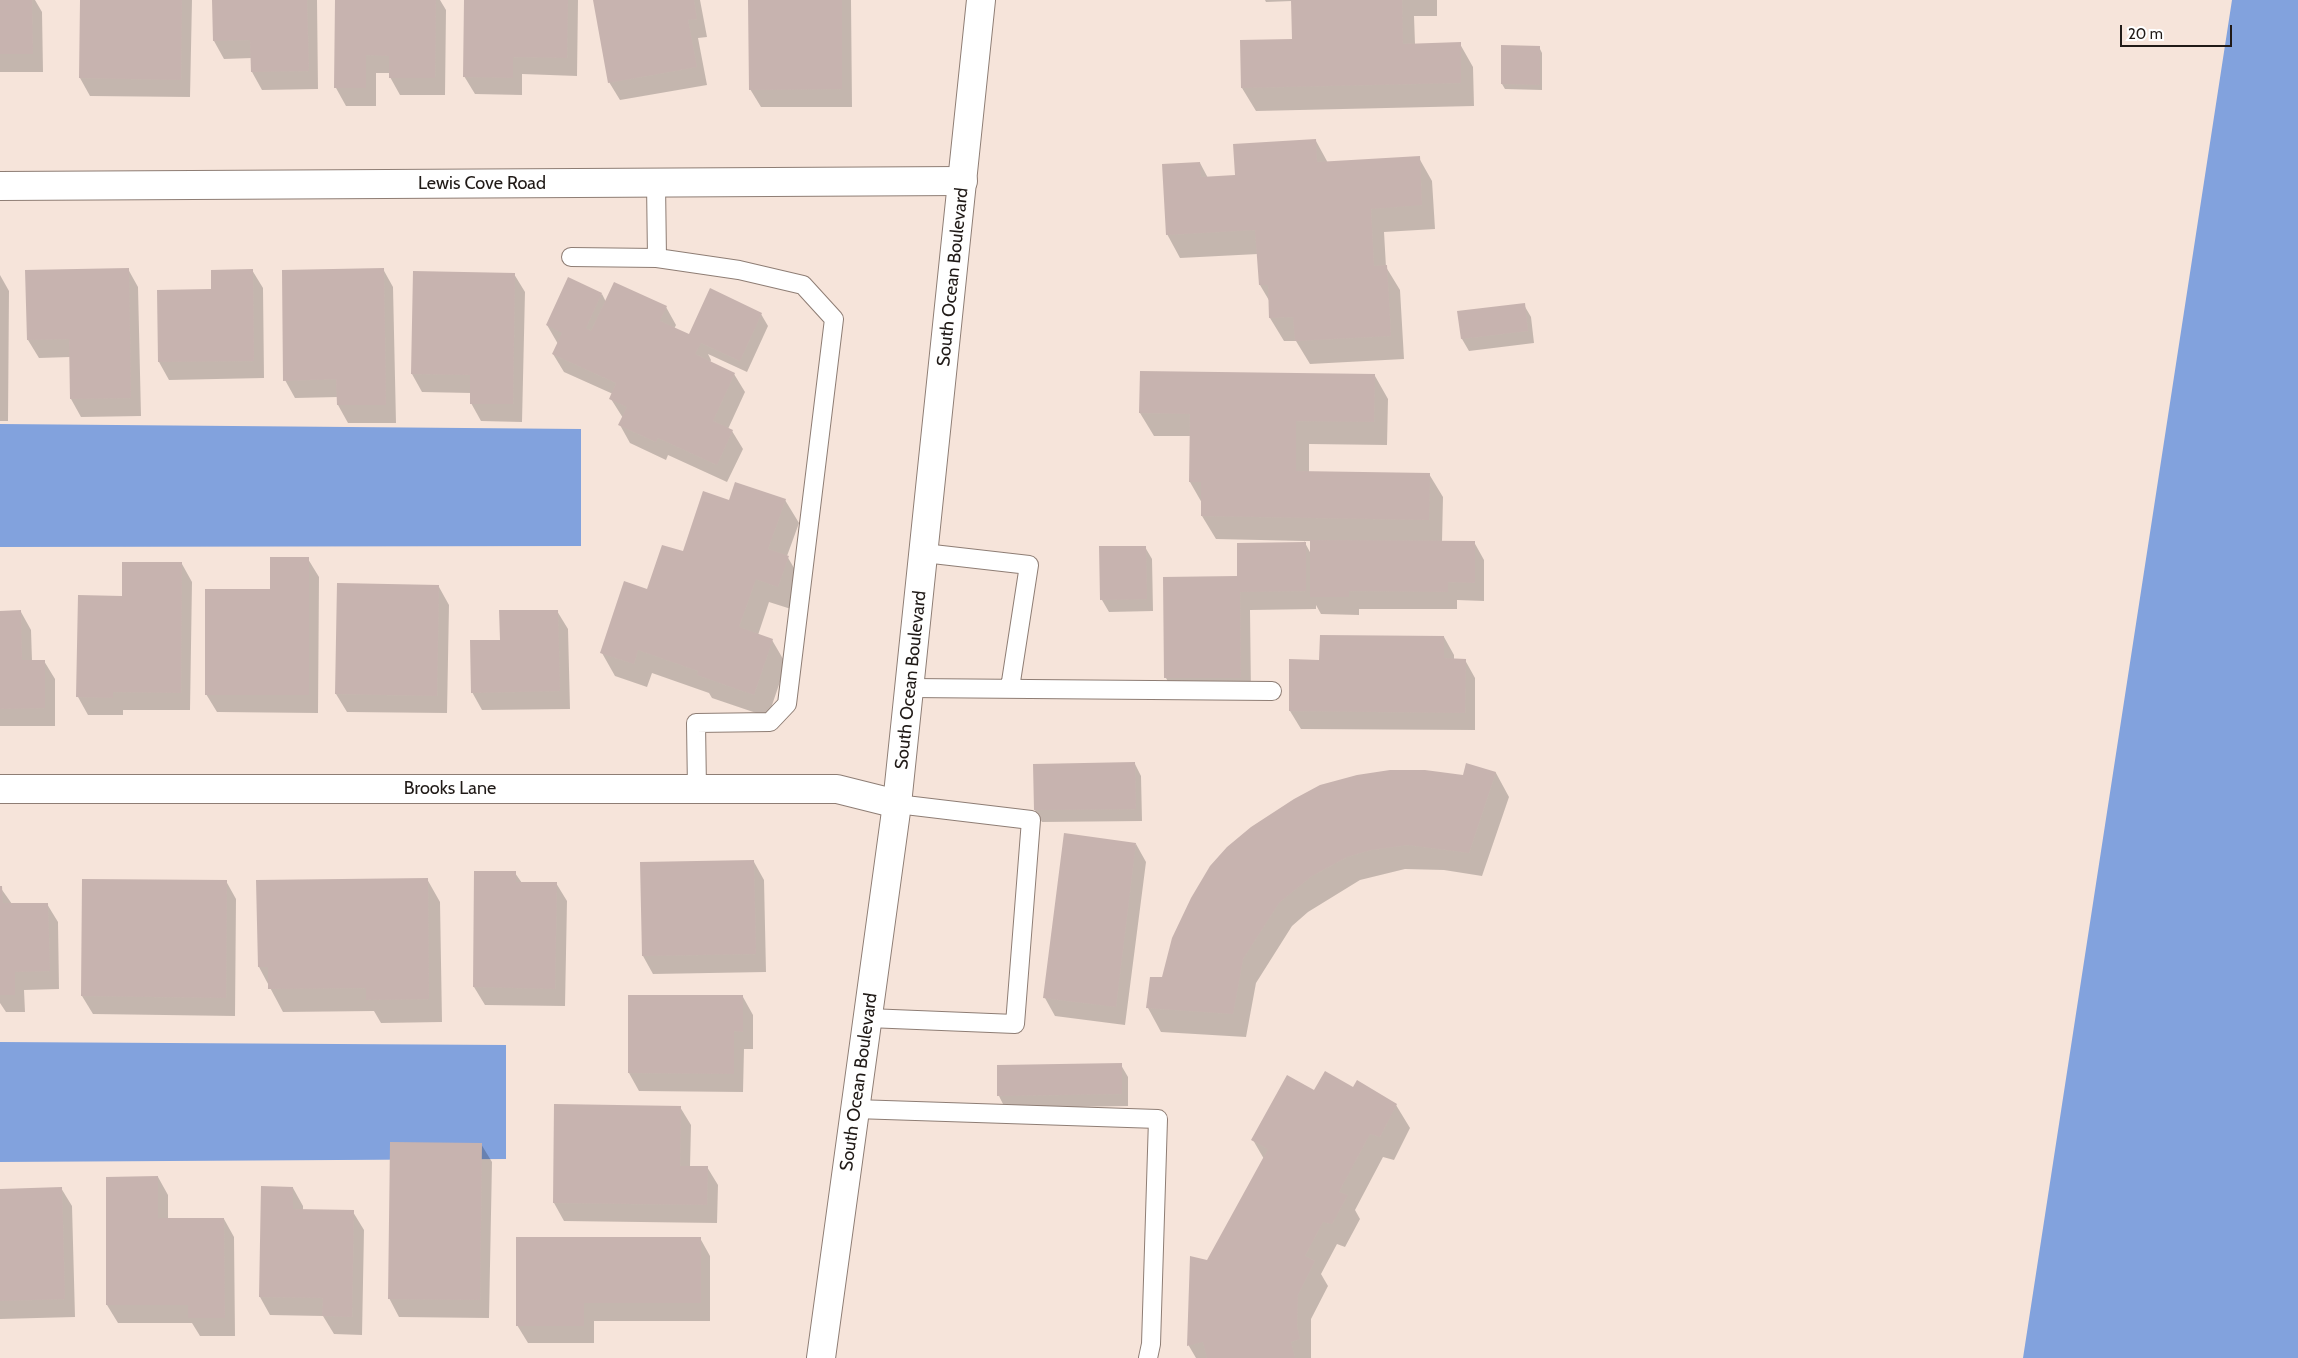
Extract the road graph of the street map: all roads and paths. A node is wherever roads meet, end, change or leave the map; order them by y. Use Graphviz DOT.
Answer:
graph roads {
  1 [pos="981,0"];
  2 [pos="963,181"];
  3 [pos="656,183"];
  4 [pos="0,186"];
  5 [pos="571,257"];
  6 [pos="657,258"];
  7 [pos="924,553"];
  8 [pos="910,688"];
  9 [pos="1010,688"];
  10 [pos="1272,691"];
  11 [pos="0,789"];
  12 [pos="697,789"];
  13 [pos="898,804"];
  14 [pos="868,1018"];
  15 [pos="855,1109"];
  16 [pos="821,1358"];
  17 [pos="1148,1358"];
  1 -- 2 [label="street, South Ocean Boulevard"];
  2 -- 3 [label="street, Lewis Cove Road"];
  2 -- 7 [label="street, South Ocean Boulevard"];
  3 -- 4 [label="street, Lewis Cove Road"];
  3 -- 6 [label="lane"];
  5 -- 6 [label="lane"];
  6 -- 12 [label="lane"];
  7 -- 8 [label="street, South Ocean Boulevard"];
  7 -- 9 [label="lane"];
  8 -- 9 [label="lane"];
  8 -- 13 [label="street, South Ocean Boulevard"];
  9 -- 10 [label="lane"];
  11 -- 12 [label="street, Brooks Lane"];
  12 -- 13 [label="street, Brooks Lane"];
  13 -- 14 [label="street, South Ocean Boulevard"];
  13 -- 14 [label="lane"];
  14 -- 15 [label="street, South Ocean Boulevard"];
  15 -- 16 [label="street, South Ocean Boulevard"];
  15 -- 17 [label="lane"];
}
